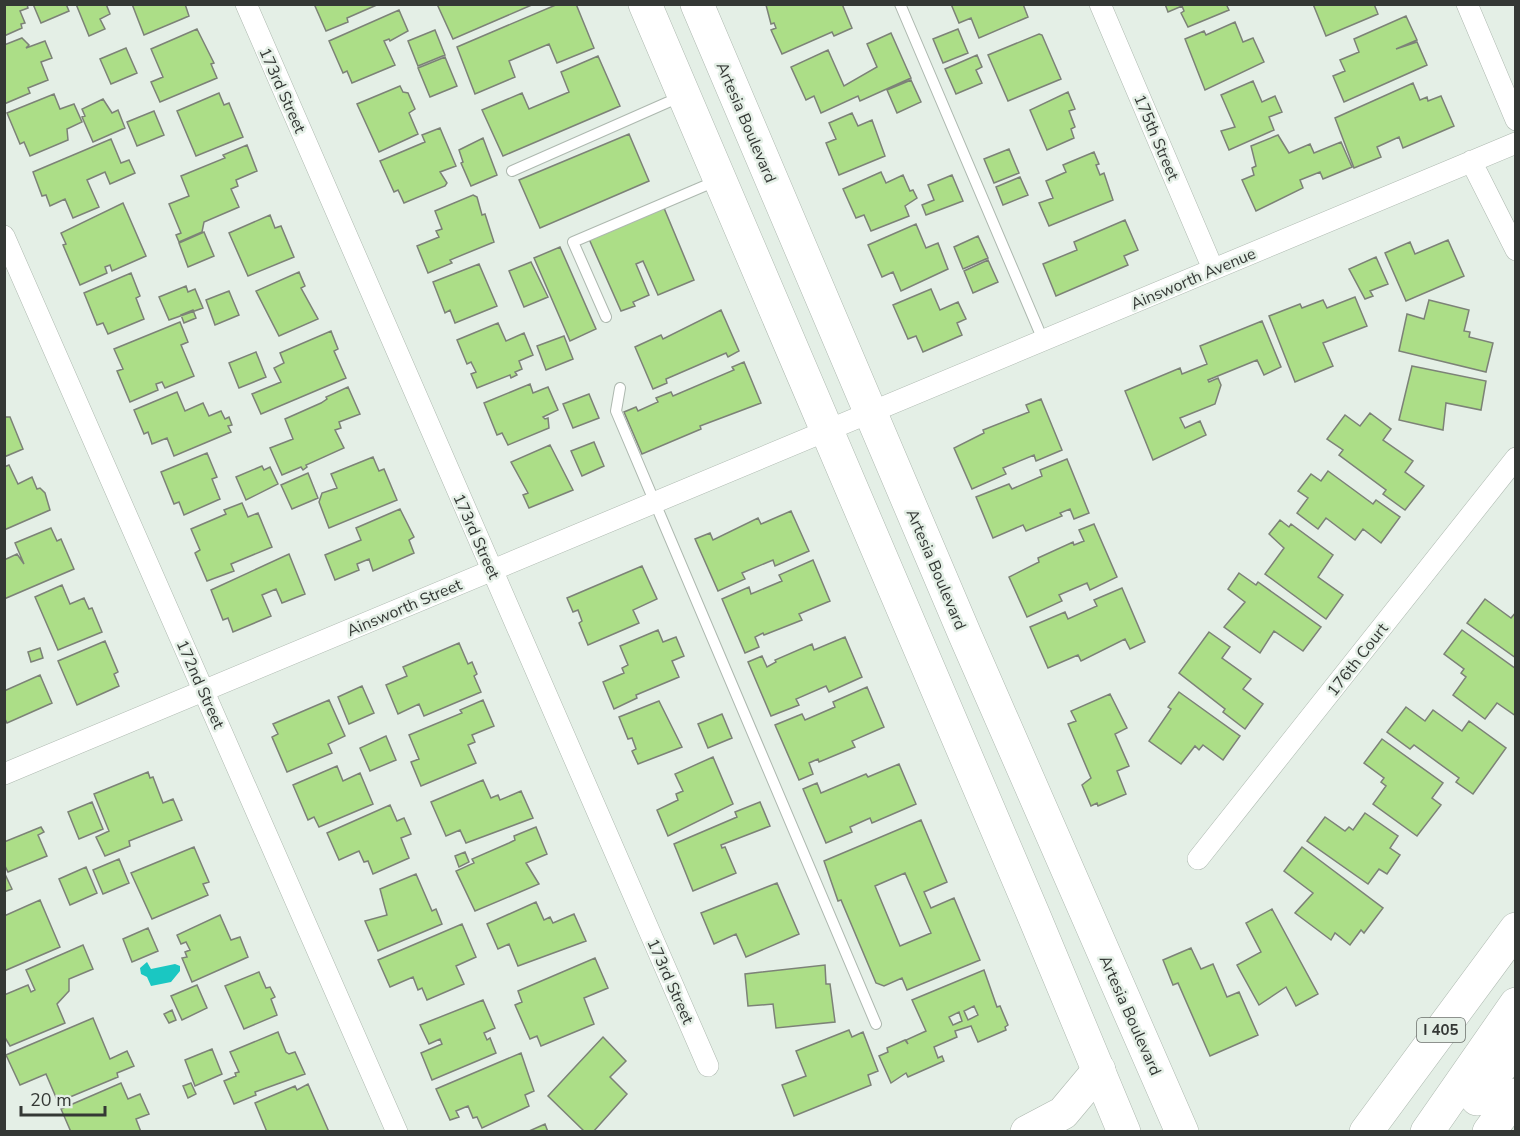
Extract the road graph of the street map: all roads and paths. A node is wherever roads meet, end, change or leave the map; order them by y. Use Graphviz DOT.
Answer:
graph roads {
  1 [pos="246,4"];
  2 [pos="645,4"];
  3 [pos="697,4"];
  4 [pos="900,4"];
  5 [pos="1100,4"];
  6 [pos="1467,4"];
  7 [pos="683,95"];
  8 [pos="1515,120"];
  9 [pos="1515,143"];
  10 [pos="1471,161"];
  11 [pos="512,171"];
  12 [pos="720,180"];
  13 [pos="4,236"];
  14 [pos="1515,250"];
  15 [pos="1213,269"];
  16 [pos="606,317"];
  17 [pos="1043,340"];
  18 [pos="620,388"];
  19 [pos="870,412"];
  20 [pos="825,431"];
  21 [pos="1515,458"];
  22 [pos="656,502"];
  23 [pos="492,570"];
  24 [pos="204,690"];
  25 [pos="4,774"];
  26 [pos="1198,859"];
  27 [pos="1515,929"];
  28 [pos="1515,1005"];
  29 [pos="876,1024"];
  30 [pos="1515,1046"];
  31 [pos="708,1066"];
  32 [pos="1099,1070"];
  33 [pos="1515,1095"];
  34 [pos="397,1131"];
  35 [pos="1027,1131"];
  36 [pos="1124,1131"];
  37 [pos="1182,1131"];
  38 [pos="1366,1131"];
  39 [pos="1426,1131"];
  40 [pos="1453,1131"];
  41 [pos="1489,1131"];
  1 -- 23 [label="street, 173rd Street"];
  2 -- 7 [label="main road"];
  3 -- 19 [label="main road, Artesia Boulevard"];
  4 -- 17 [label="lane"];
  5 -- 15 [label="street, 175th Street"];
  6 -- 8 [label="street"];
  7 -- 11 [label="lane"];
  7 -- 12 [label="main road"];
  9 -- 10 [label="street, Ainsworth Avenue"];
  10 -- 14 [label="street"];
  10 -- 15 [label="street, Ainsworth Avenue"];
  12 -- 16 [label="lane"];
  12 -- 20 [label="main road"];
  13 -- 24 [label="street, 172nd Street"];
  15 -- 17 [label="street, Ainsworth Avenue"];
  17 -- 19 [label="street, Ainsworth Avenue"];
  18 -- 22 [label="lane"];
  19 -- 20 [label="street, Ainsworth Street"];
  19 -- 37 [label="main road, Artesia Boulevard"];
  20 -- 22 [label="street, Ainsworth Street"];
  20 -- 32 [label="main road"];
  21 -- 26 [label="street, 176th Court"];
  22 -- 23 [label="street, Ainsworth Street"];
  22 -- 29 [label="lane"];
  23 -- 24 [label="street, Ainsworth Street"];
  23 -- 31 [label="street, 173rd Street"];
  24 -- 25 [label="street, Ainsworth Street"];
  24 -- 34 [label="street, 172nd Street"];
  27 -- 38 [label="main road, I 405"];
  28 -- 39 [label="main road"];
  30 -- 40 [label="main road"];
  32 -- 35 [label="main road"];
  32 -- 36 [label="main road"];
  33 -- 41 [label="main road"];
}
